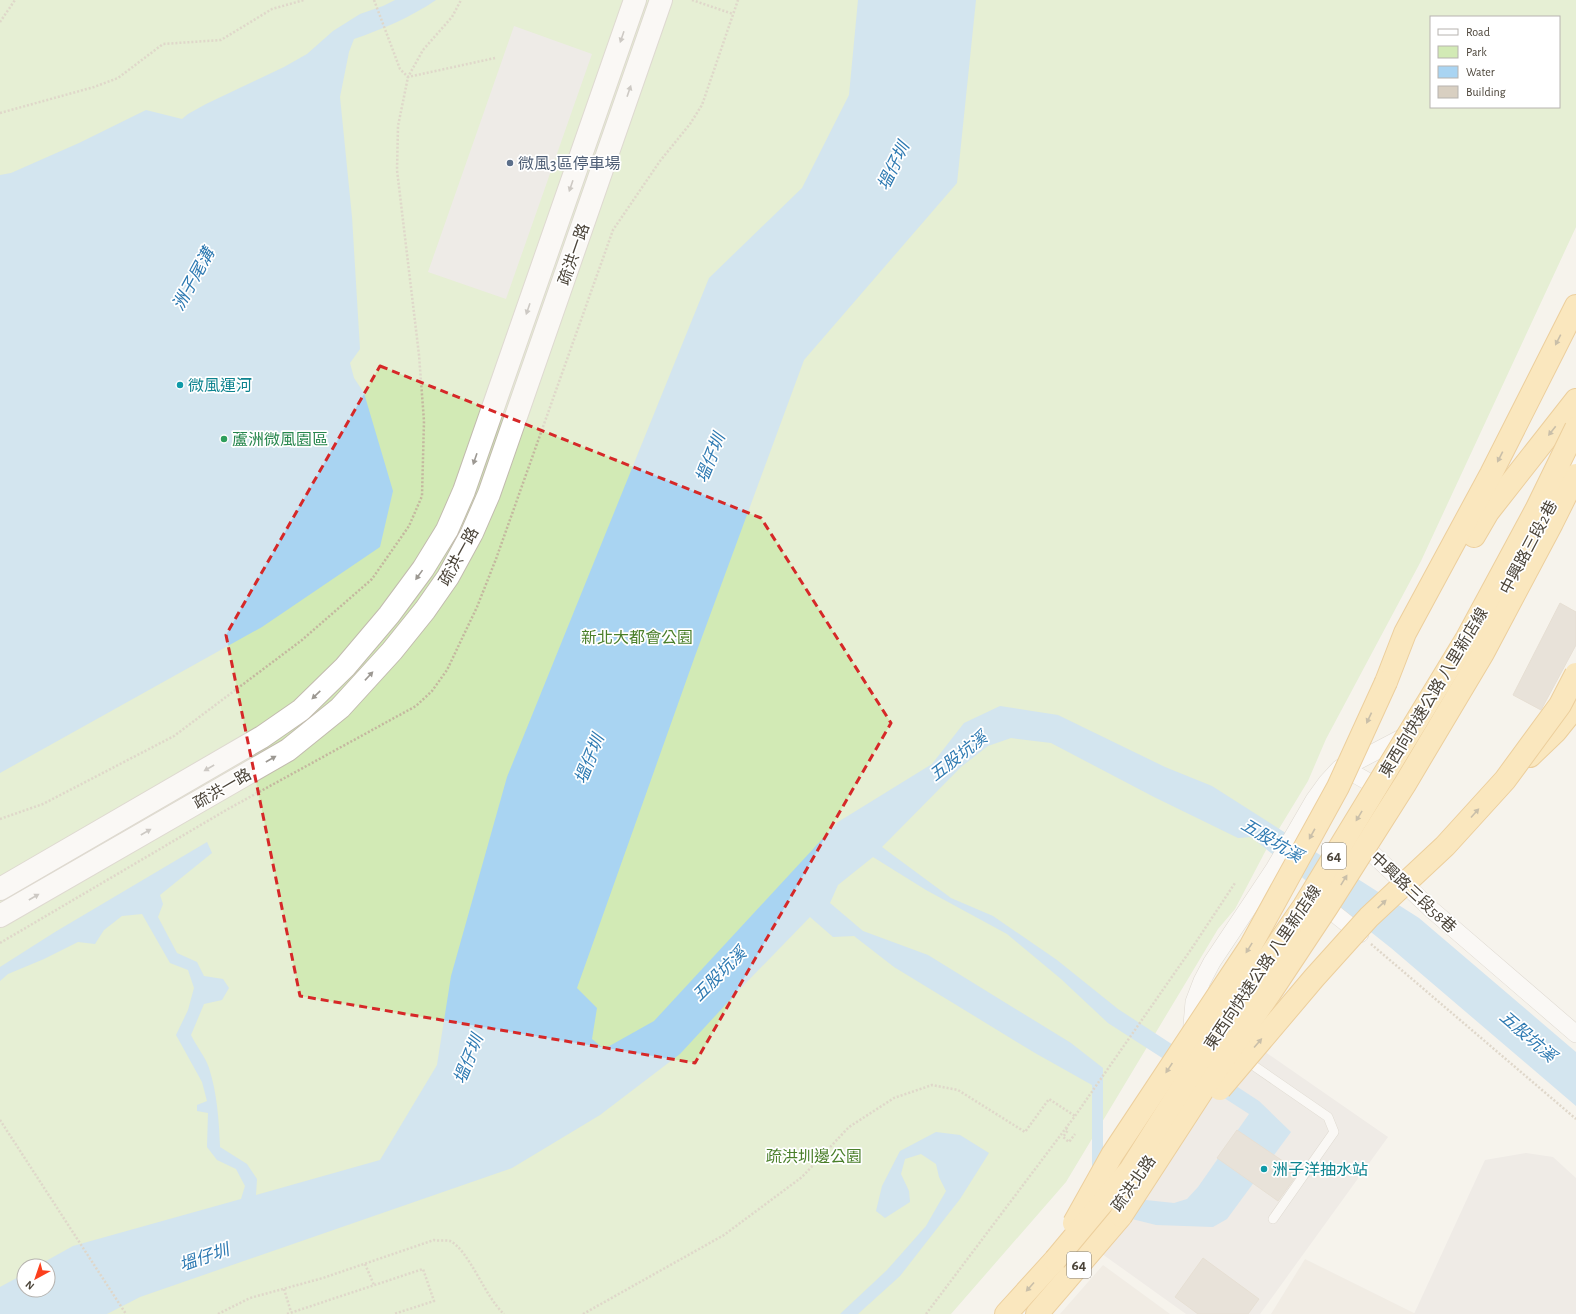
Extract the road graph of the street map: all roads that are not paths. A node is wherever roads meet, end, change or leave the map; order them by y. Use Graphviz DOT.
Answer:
graph roads {
  1 [pos="635,0"];
  2 [pos="661,0"];
  3 [pos="1576,306"];
  4 [pos="1576,400"];
  5 [pos="1576,428"];
  6 [pos="1576,458"];
  7 [pos="1576,475"];
  8 [pos="1576,674"];
  9 [pos="1386,682"];
  10 [pos="1576,706"];
  11 [pos="1434,720"];
  12 [pos="1344,768"];
  13 [pos="1505,780"];
  14 [pos="1389,794"];
  15 [pos="0,889"];
  16 [pos="0,916"];
  17 [pos="1360,934"];
  18 [pos="1212,962"];
  19 [pos="1259,992"];
  20 [pos="1192,1023"];
  21 [pos="1576,1034"];
  22 [pos="1226,1047"];
  23 [pos="1190,1100"];
  24 [pos="1121,1216"];
  25 [pos="1272,1219"];
  26 [pos="1055,1260"];
  27 [pos="1006,1314"];
  28 [pos="1032,1314"];
  29 [pos="1037,1314"];
  1 -- 15 [label="street, 疏洪一路, one-way"];
  16 -- 2 [label="street, 疏洪一路, one-way"];
  3 -- 9 [label="highway, one-way"];
  4 -- 9 [label="highway, one-way"];
  5 -- 26 [label="highway, 東西向快速公路 八里新店線 / 64, one-way, bridge"];
  6 -- 11 [label="street, 中興路三段2巷"];
  24 -- 7 [label="highway, 東西向快速公路 八里新店線 / 64, one-way, bridge"];
  8 -- 13 [label="highway, bridge"];
  9 -- 26 [label="highway, one-way, bridge"];
  10 -- 13 [label="highway, bridge"];
  11 -- 12 [label="street"];
  11 -- 14 [label="street, 中興路三段58巷"];
  12 -- 14 [label="street"];
  12 -- 18 [label="street"];
  24 -- 13 [label="highway, one-way, bridge"];
  14 -- 21 [label="street, 中興路三段58巷"];
  17 -- 19 [label="street, 疏洪北路"];
  18 -- 19 [label="street"];
  18 -- 20 [label="street"];
  19 -- 22 [label="street, 疏洪北路"];
  20 -- 22 [label="street"];
  20 -- 23 [label="street"];
  22 -- 23 [label="street, 疏洪北路"];
  22 -- 25 [label="lane"];
  23 -- 28 [label="street, 疏洪北路"];
  24 -- 29 [label="highway, 東西向快速公路 八里新店線 / 64"];
  26 -- 27 [label="highway, 東西向快速公路 八里新店線 / 64, one-way"];
}
